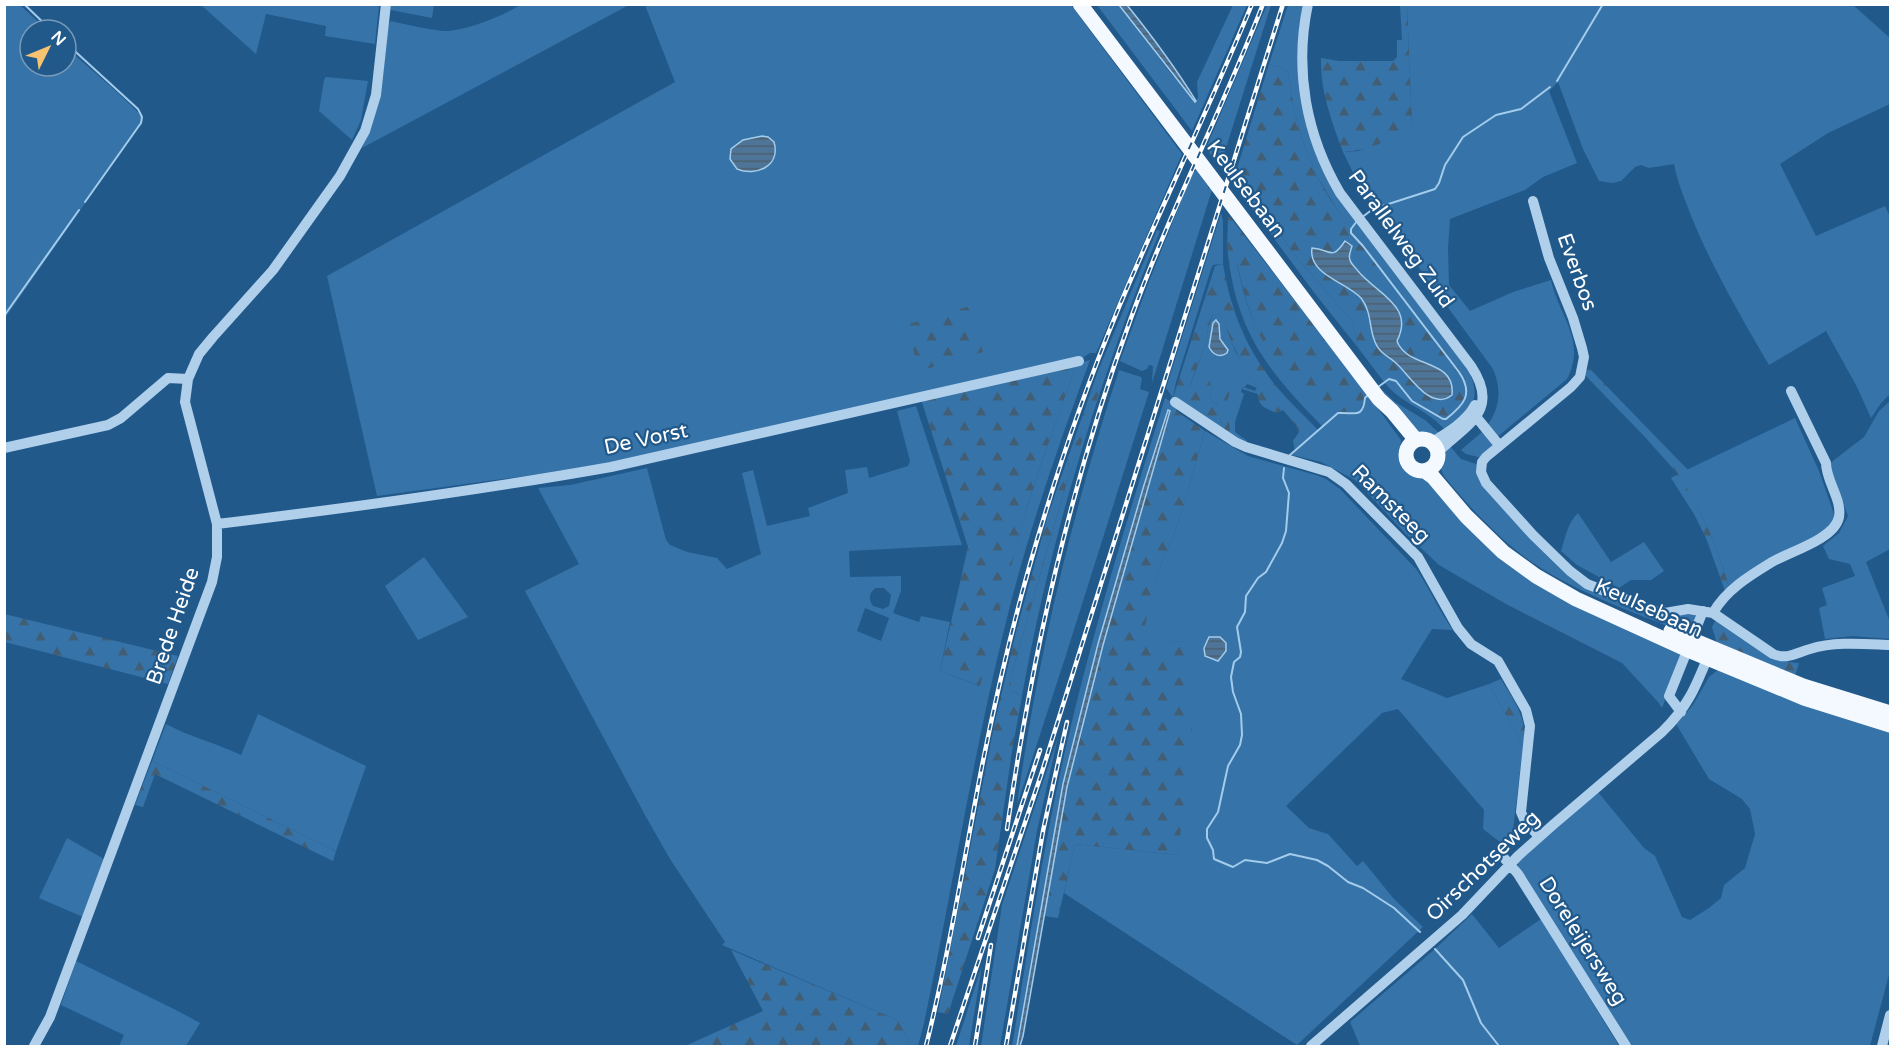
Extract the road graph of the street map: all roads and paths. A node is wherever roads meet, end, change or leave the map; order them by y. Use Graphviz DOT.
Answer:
graph roads {
  1 [pos="386,4"];
  2 [pos="1080,4"];
  3 [pos="1308,4"];
  4 [pos="1533,201"];
  5 [pos="1079,361"];
  6 [pos="188,379"];
  7 [pos="1791,391"];
  8 [pos="1175,402"];
  9 [pos="1474,414"];
  10 [pos="1413,442"];
  11 [pos="1499,446"];
  12 [pos="4,448"];
  13 [pos="1433,458"];
  14 [pos="217,524"];
  15 [pos="1708,612"];
  16 [pos="1690,645"];
  17 [pos="1890,645"];
  18 [pos="1710,653"];
  19 [pos="1681,712"];
  20 [pos="1890,713"];
  21 [pos="1890,725"];
  22 [pos="1539,837"];
  23 [pos="1507,861"];
  24 [pos="1890,1015"];
  25 [pos="34,1047"];
  26 [pos="1311,1047"];
  27 [pos="1626,1047"];
  28 [pos="1882,1047"];
  1 -- 6 [label="street, Brede Heide"];
  2 -- 10 [label="main road, Keulsebaan"];
  3 -- 9 [label="street, Parallelweg Zuid"];
  4 -- 11 [label="street, Everbos"];
  5 -- 14 [label="street, De Vorst"];
  6 -- 12 [label="street"];
  6 -- 14 [label="street, Brede Heide"];
  7 -- 15 [label="street"];
  8 -- 22 [label="street, Ramsteeg"];
  9 -- 11 [label="street"];
  9 -- 13 [label="street"];
  10 -- 13 [label="main road"];
  10 -- 13 [label="main road"];
  11 -- 15 [label="street"];
  13 -- 16 [label="main road, Keulsebaan"];
  14 -- 25 [label="street, Brede Heide"];
  15 -- 16 [label="street"];
  15 -- 17 [label="street"];
  16 -- 18 [label="main road, Keulsebaan"];
  16 -- 19 [label="street"];
  18 -- 19 [label="street, Oirschotseweg"];
  18 -- 20 [label="main road, Keulsebaan"];
  18 -- 21 [label="main road, Keulsebaan"];
  19 -- 22 [label="street, Oirschotseweg"];
  22 -- 23 [label="street, Oirschotseweg"];
  23 -- 26 [label="street, Oirschotseweg"];
  23 -- 27 [label="street, Doreleijersweg"];
  24 -- 28 [label="street"];
}
